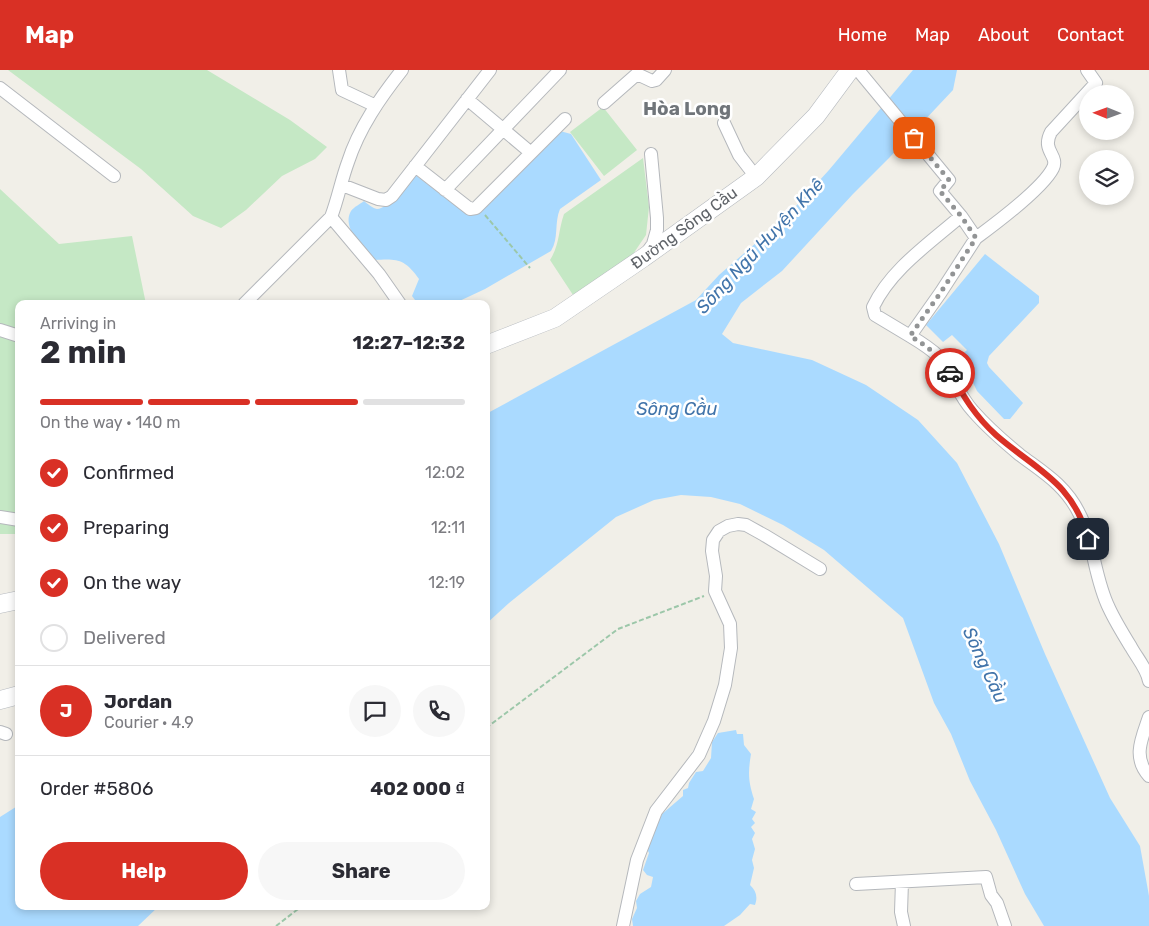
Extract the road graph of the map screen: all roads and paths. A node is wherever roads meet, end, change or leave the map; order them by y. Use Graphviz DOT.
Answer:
graph roads {
  1 [pos="339,70"];
  2 [pos="402,70"];
  3 [pos="490,70"];
  4 [pos="560,70"];
  5 [pos="665,70"];
  6 [pos="1087,70"];
  7 [pos="857,72"];
  8 [pos="0,88"];
  9 [pos="467,99"];
  10 [pos="604,103"];
  11 [pos="376,106"];
  12 [pos="565,119"];
  13 [pos="724,123"];
  14 [pos="503,130"];
  15 [pos="530,152"];
  16 [pos="651,154"];
  17 [pos="415,166"];
  18 [pos="114,176"];
  19 [pos="756,176"];
  20 [pos="342,185"];
  21 [pos="445,190"];
  22 [pos="477,206"];
  23 [pos="961,216"];
  24 [pos="331,217"];
  25 [pos="976,238"];
  26 [pos="643,258"];
  27 [pos="530,268"];
  28 [pos="248,300"];
  29 [pos="397,300"];
  30 [pos="0,330"];
  31 [pos="15,335"];
  32 [pos="910,336"];
  33 [pos="490,343"];
  34 [pos="0,517"];
  35 [pos="15,519"];
  36 [pos="820,569"];
  37 [pos="715,591"];
  38 [pos="15,601"];
  39 [pos="0,604"];
  40 [pos="1149,681"];
  41 [pos="15,696"];
  42 [pos="0,700"];
  43 [pos="1149,717"];
  44 [pos="490,725"];
  45 [pos="1149,776"];
  46 [pos="902,882"];
  47 [pos="856,884"];
  48 [pos="297,910"];
  49 [pos="276,926"];
  50 [pos="623,926"];
  51 [pos="904,926"];
  52 [pos="1005,926"];
  1 -- 11 [label="street"];
  2 -- 11 [label="street"];
  3 -- 9 [label="street"];
  4 -- 14 [label="street"];
  5 -- 10 [label="street"];
  6 -- 25 [label="street"];
  7 -- 19 [label="main road, Đường Sông Cầu"];
  7 -- 23 [label="street"];
  8 -- 18 [label="street"];
  9 -- 14 [label="street"];
  9 -- 17 [label="street"];
  11 -- 20 [label="street"];
  12 -- 15 [label="street"];
  13 -- 19 [label="street"];
  14 -- 15 [label="street"];
  14 -- 21 [label="street"];
  15 -- 22 [label="street"];
  16 -- 26 [label="street"];
  17 -- 20 [label="street"];
  17 -- 21 [label="street"];
  19 -- 26 [label="main road, Đường Sông Cầu"];
  20 -- 24 [label="street"];
  21 -- 22 [label="street"];
  22 -- 27 [label="path"];
  23 -- 25 [label="street"];
  23 -- 32 [label="street"];
  24 -- 28 [label="street"];
  24 -- 29 [label="street"];
  25 -- 32 [label="street"];
  26 -- 33 [label="main road, Đường Sông Cầu"];
  30 -- 31 [label="street"];
  32 -- 40 [label="street"];
  34 -- 35 [label="street"];
  36 -- 37 [label="street"];
  37 -- 44 [label="path"];
  37 -- 50 [label="street"];
  38 -- 39 [label="main road"];
  41 -- 42 [label="main road"];
  43 -- 45 [label="street"];
  46 -- 47 [label="street"];
  46 -- 51 [label="street"];
  46 -- 52 [label="street"];
  48 -- 49 [label="path"];
}
